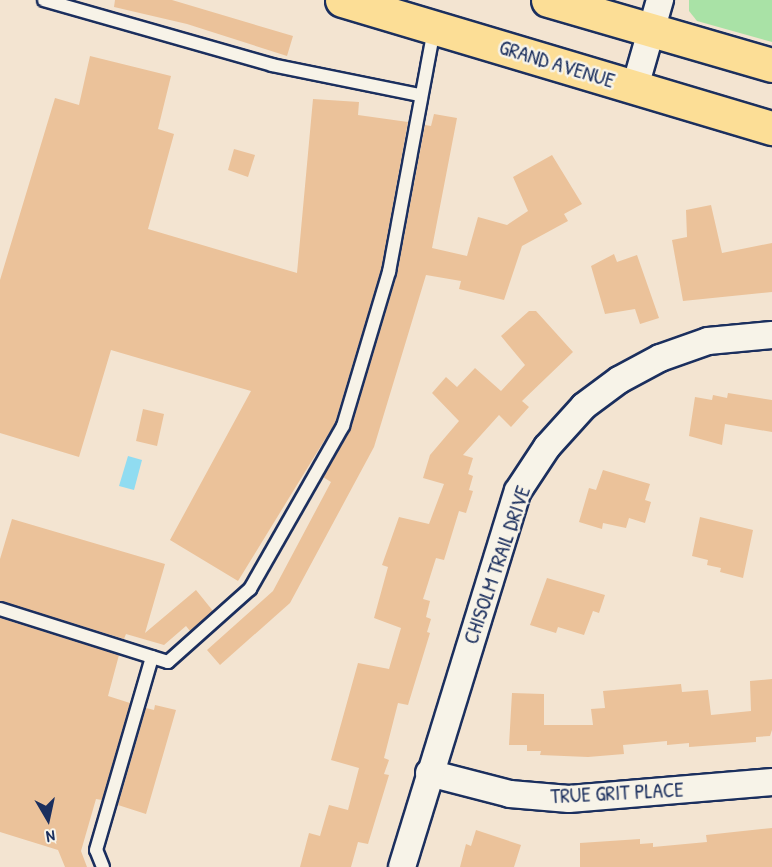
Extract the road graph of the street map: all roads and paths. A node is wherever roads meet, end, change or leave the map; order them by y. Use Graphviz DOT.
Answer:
graph roads {
  1 [pos="44,0"];
  2 [pos="342,0"];
  3 [pos="548,0"];
  4 [pos="64,4"];
  5 [pos="656,15"];
  6 [pos="435,28"];
  7 [pos="772,65"];
  8 [pos="635,87"];
  9 [pos="419,95"];
  10 [pos="772,128"];
  11 [pos="772,335"];
  12 [pos="0,609"];
  13 [pos="152,657"];
  14 [pos="429,773"];
  15 [pos="772,782"];
  16 [pos="103,867"];
  17 [pos="402,867"];
  1 -- 4 [label="lane"];
  2 -- 6 [label="main road, GRAND AVENUE"];
  3 -- 5 [label="main road"];
  4 -- 9 [label="lane"];
  5 -- 7 [label="main road"];
  5 -- 8 [label="street"];
  6 -- 8 [label="main road, GRAND AVENUE"];
  6 -- 9 [label="lane"];
  8 -- 10 [label="main road, GRAND AVENUE"];
  9 -- 13 [label="lane"];
  11 -- 14 [label="street, CHISOLM TRAIL DRIVE"];
  12 -- 13 [label="lane"];
  13 -- 16 [label="lane"];
  14 -- 15 [label="street, TRUE GRIT PLACE"];
  14 -- 17 [label="street, CHISOLM TRAIL DRIVE"];
}
